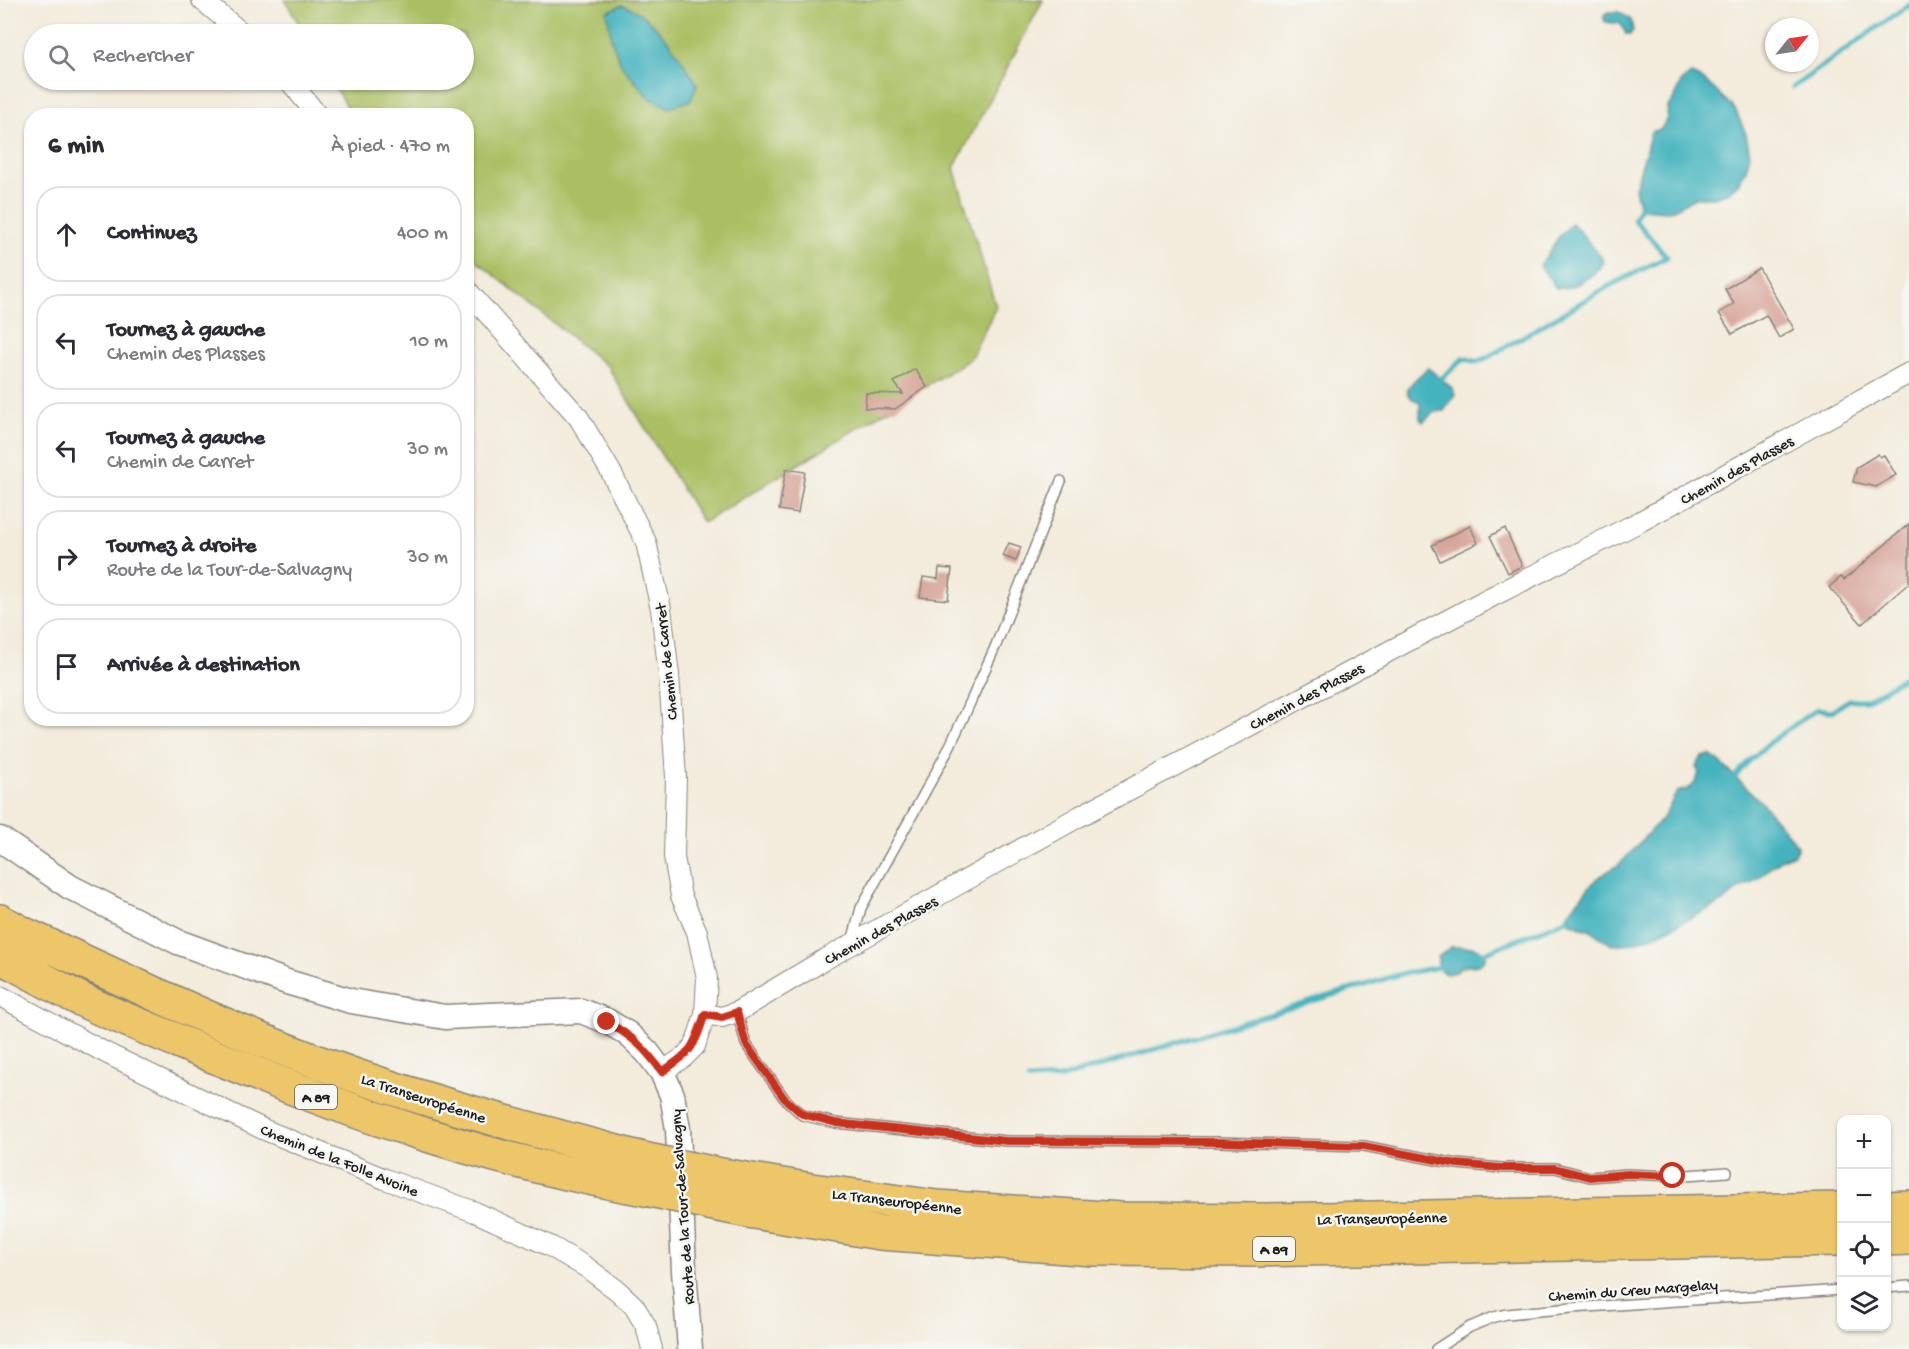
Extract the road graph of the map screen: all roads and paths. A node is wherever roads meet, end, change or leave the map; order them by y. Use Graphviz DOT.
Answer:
graph roads {
  1 [pos="202,0"];
  2 [pos="231,24"];
  3 [pos="296,90"];
  4 [pos="311,108"];
  5 [pos="474,299"];
  6 [pos="1909,373"];
  7 [pos="1061,481"];
  8 [pos="0,839"];
  9 [pos="0,921"];
  10 [pos="852,944"];
  11 [pos="0,956"];
  12 [pos="0,996"];
  13 [pos="737,1012"];
  14 [pos="705,1014"];
  15 [pos="662,1072"];
  16 [pos="1727,1172"];
  17 [pos="648,1175"];
  18 [pos="713,1188"];
  19 [pos="1909,1207"];
  20 [pos="1891,1208"];
  21 [pos="1837,1209"];
  22 [pos="1909,1238"];
  23 [pos="1837,1239"];
  24 [pos="1891,1239"];
  25 [pos="1909,1286"];
  26 [pos="1891,1288"];
  27 [pos="1837,1290"];
  28 [pos="652,1349"];
  29 [pos="690,1349"];
  30 [pos="1436,1349"];
  1 -- 2 [label="street"];
  3 -- 4 [label="street"];
  5 -- 14 [label="street, Chemin de Carret"];
  6 -- 10 [label="street, Chemin des Plasses"];
  7 -- 10 [label="lane"];
  8 -- 15 [label="street, Route de la Tour-de-Salvagny"];
  9 -- 17 [label="highway, La Transeuropéenne / A 89"];
  10 -- 13 [label="street, Chemin des Plasses"];
  11 -- 17 [label="highway, La Transeuropéenne / A 89"];
  12 -- 28 [label="street, Chemin de la Folle Avoine"];
  13 -- 14 [label="street, Chemin des Plasses"];
  13 -- 16 [label="lane"];
  14 -- 15 [label="street, Chemin de Carret"];
  15 -- 29 [label="street, Route de la Tour-de-Salvagny"];
  17 -- 18 [label="highway, La Transeuropéenne / A 89, bridge"];
  18 -- 21 [label="highway, La Transeuropéenne / A 89"];
  18 -- 23 [label="highway, La Transeuropéenne / A 89"];
  19 -- 20 [label="highway"];
  22 -- 24 [label="highway"];
  25 -- 26 [label="lane"];
  27 -- 30 [label="lane, Chemin du Creu Margelay"];
}
